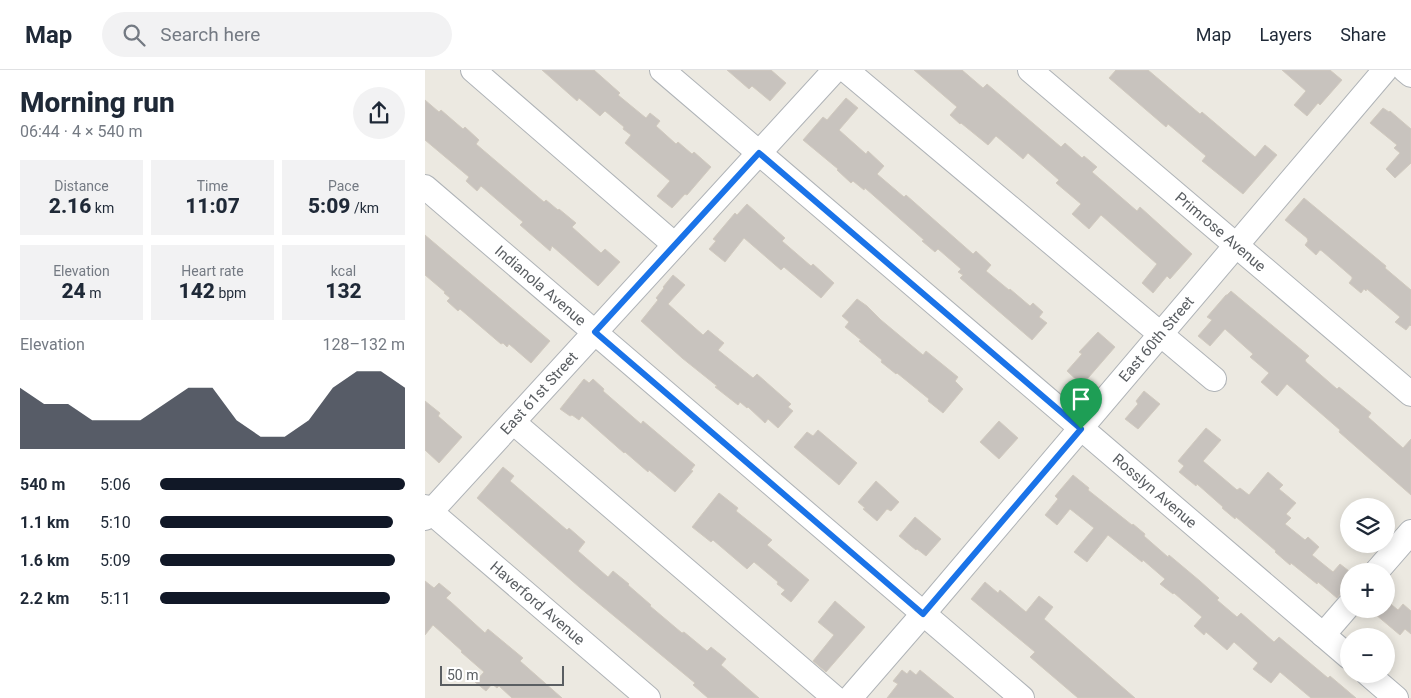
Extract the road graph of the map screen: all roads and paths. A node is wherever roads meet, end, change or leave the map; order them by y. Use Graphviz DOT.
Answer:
graph roads {
  1 [pos="473,70"];
  2 [pos="663,70"];
  3 [pos="835,70"];
  4 [pos="846,70"];
  5 [pos="1030,70"];
  6 [pos="1385,70"];
  7 [pos="1405,70"];
  8 [pos="1411,75"];
  9 [pos="759,153"];
  10 [pos="425,187"];
  11 [pos="675,245"];
  12 [pos="1236,246"];
  13 [pos="595,332"];
  14 [pos="1161,334"];
  15 [pos="1214,379"];
  16 [pos="1411,394"];
  17 [pos="513,422"];
  18 [pos="1081,429"];
  19 [pos="427,513"];
  20 [pos="1411,532"];
  21 [pos="1384,563"];
  22 [pos="923,614"];
  23 [pos="1340,615"];
  24 [pos="1323,635"];
  25 [pos="1340,650"];
  26 [pos="1378,683"];
  27 [pos="648,698"];
  28 [pos="835,698"];
  29 [pos="850,698"];
  30 [pos="1022,698"];
  31 [pos="1396,698"];
  1 -- 11 [label="street"];
  2 -- 9 [label="street, Rosslyn Avenue"];
  3 -- 9 [label="street, East 61st Street"];
  4 -- 14 [label="street"];
  5 -- 12 [label="street, Primrose Avenue"];
  6 -- 12 [label="street, East 60th Street"];
  7 -- 8 [label="street"];
  9 -- 11 [label="street, East 61st Street"];
  9 -- 18 [label="street, Rosslyn Avenue"];
  10 -- 13 [label="street, Indianola Avenue"];
  11 -- 13 [label="street, East 61st Street"];
  12 -- 14 [label="street, East 60th Street"];
  12 -- 16 [label="street, Primrose Avenue"];
  13 -- 17 [label="street, East 61st Street"];
  13 -- 22 [label="street, Indianola Avenue"];
  14 -- 15 [label="street"];
  14 -- 18 [label="street, East 60th Street"];
  17 -- 19 [label="street, East 61st Street"];
  17 -- 28 [label="street"];
  18 -- 22 [label="street, East 60th Street"];
  18 -- 24 [label="street, Rosslyn Avenue"];
  19 -- 27 [label="street, Haverford Avenue"];
  20 -- 21 [label="street"];
  22 -- 29 [label="street, East 60th Street"];
  22 -- 30 [label="street, Indianola Avenue"];
  23 -- 24 [label="street"];
  24 -- 25 [label="street, Rosslyn Avenue"];
  26 -- 31 [label="street"];
}
